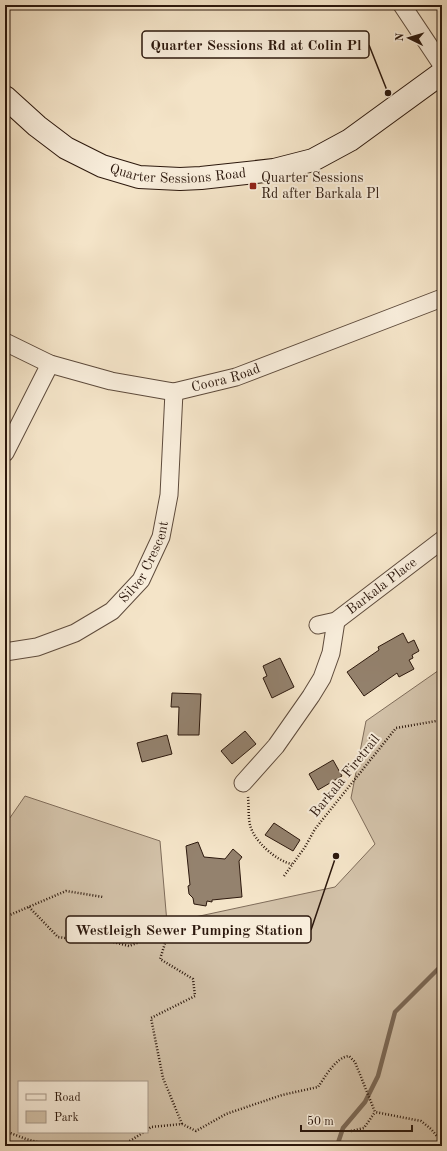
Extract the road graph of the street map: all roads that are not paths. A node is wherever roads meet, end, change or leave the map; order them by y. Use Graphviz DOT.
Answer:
graph roads {
  1 [pos="402,5"];
  2 [pos="442,65"];
  3 [pos="442,73"];
  4 [pos="5,97"];
  5 [pos="442,298"];
  6 [pos="5,342"];
  7 [pos="50,364"];
  8 [pos="174,392"];
  9 [pos="5,453"];
  10 [pos="442,540"];
  11 [pos="336,621"];
  12 [pos="318,625"];
  13 [pos="5,652"];
  14 [pos="243,783"];
  1 -- 2 [label="street"];
  3 -- 4 [label="main road, Quarter Sessions Road"];
  5 -- 8 [label="street, Coora Road"];
  6 -- 7 [label="street, Coora Road"];
  7 -- 8 [label="street, Coora Road"];
  7 -- 9 [label="street"];
  8 -- 13 [label="street, Silver Crescent"];
  10 -- 11 [label="street, Barkala Place"];
  11 -- 12 [label="street, Barkala Place"];
  11 -- 14 [label="street"];
}
